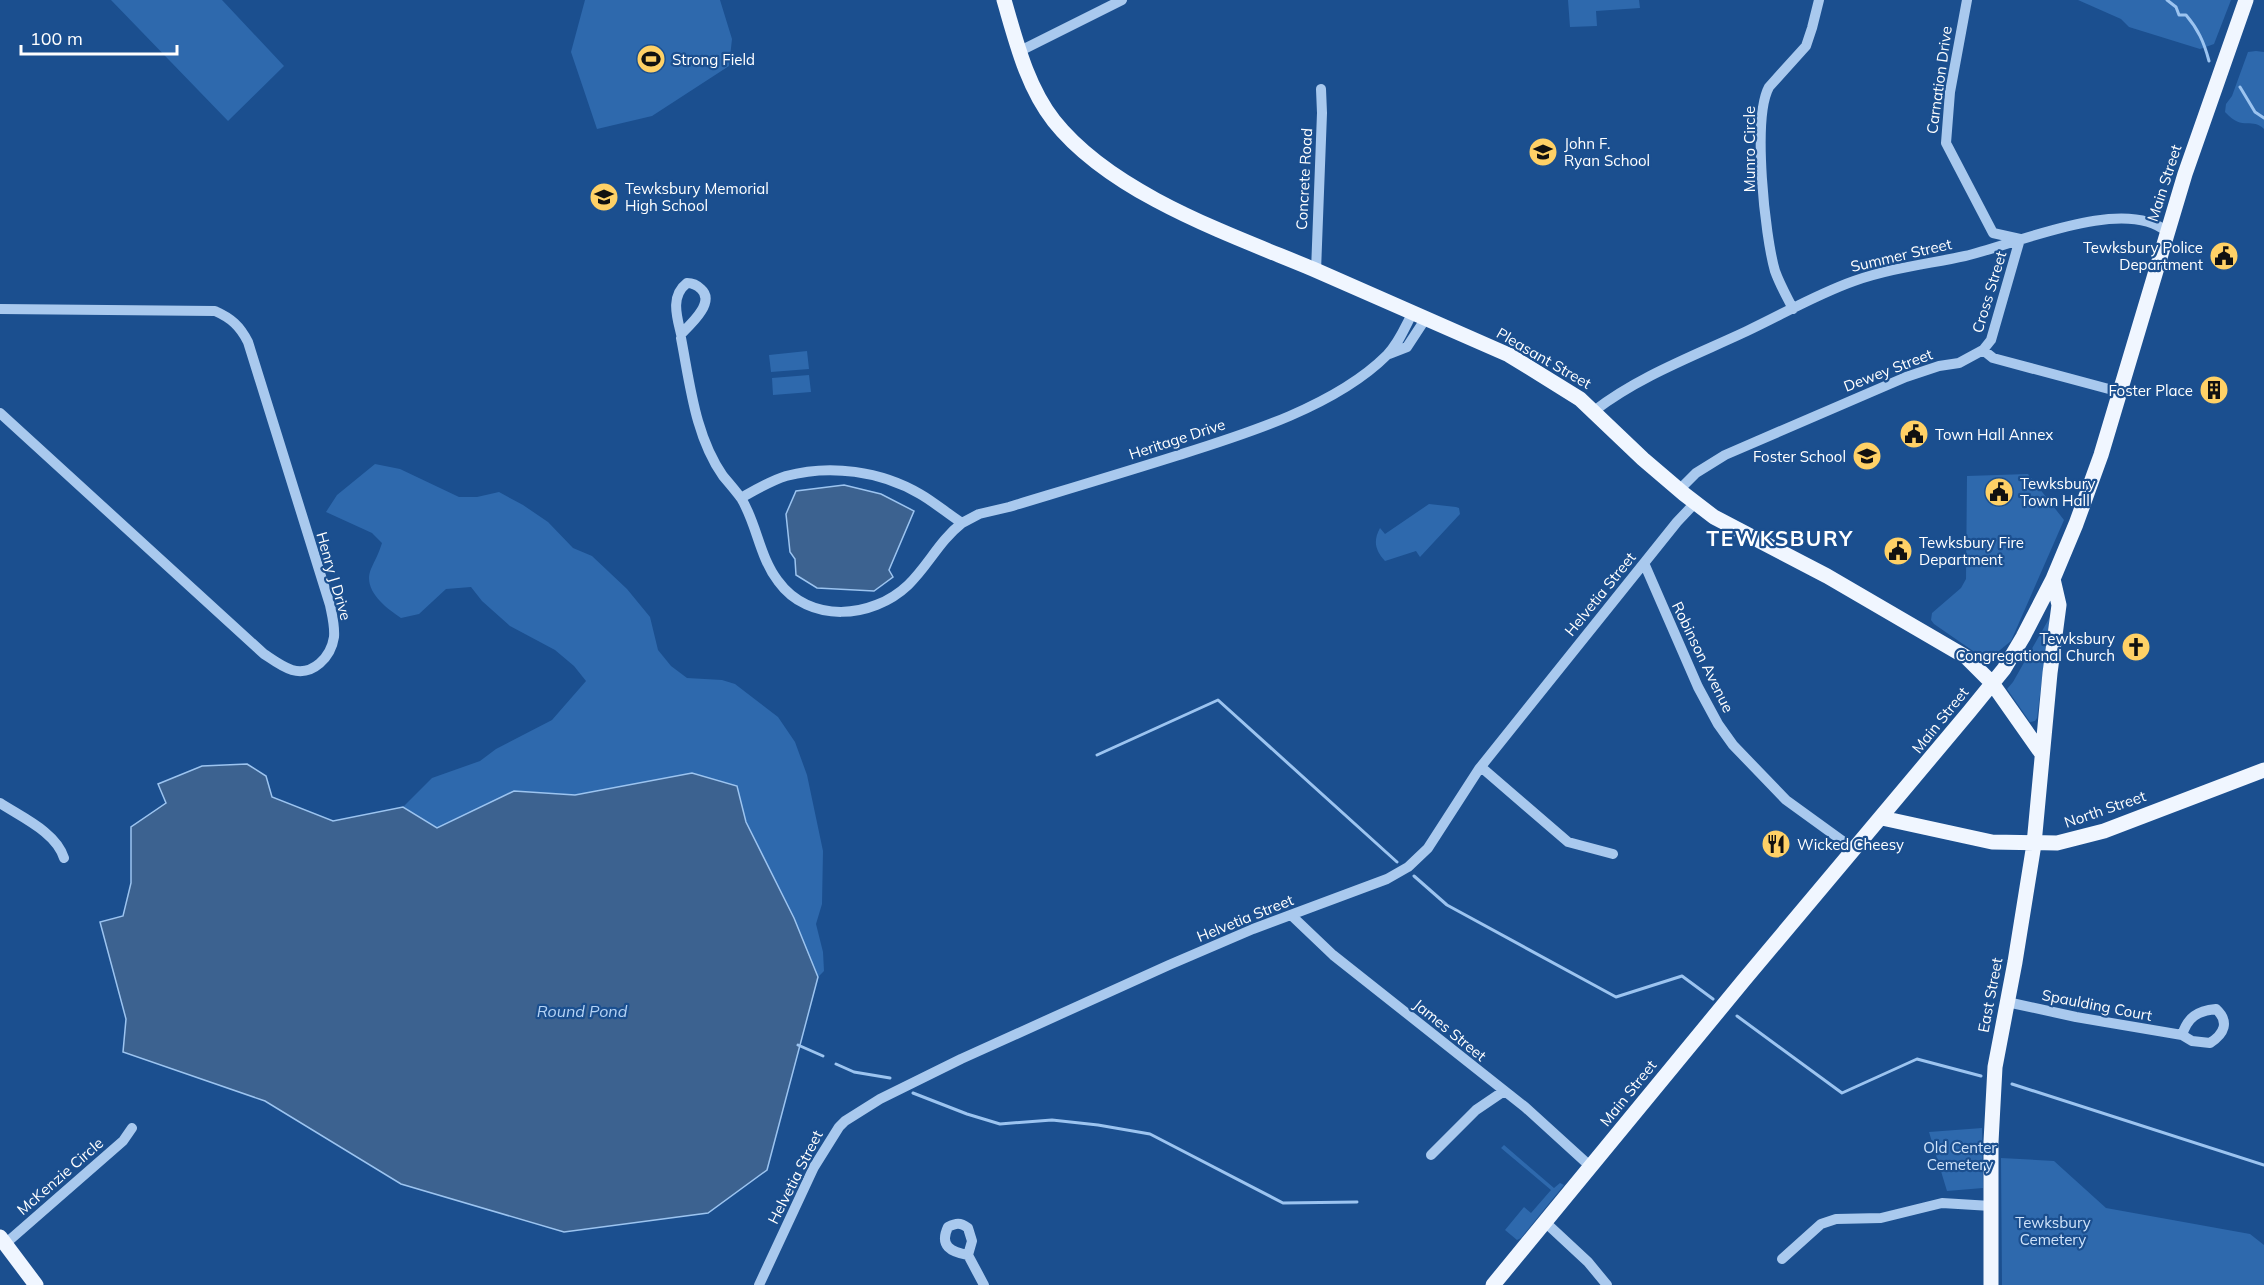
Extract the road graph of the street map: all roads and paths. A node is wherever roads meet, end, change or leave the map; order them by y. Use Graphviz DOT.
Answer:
graph roads {
  1 [pos="1004,0"];
  2 [pos="1122,0"];
  3 [pos="1818,0"];
  4 [pos="1967,0"];
  5 [pos="2246,0"];
  6 [pos="1020,51"];
  7 [pos="1321,89"];
  8 [pos="2167,232"];
  9 [pos="2020,239"];
  10 [pos="1316,271"];
  11 [pos="0,309"];
  12 [pos="1793,309"];
  13 [pos="1419,315"];
  14 [pos="681,338"];
  15 [pos="1983,350"];
  16 [pos="2120,392"];
  17 [pos="1594,411"];
  18 [pos="0,413"];
  19 [pos="1679,490"];
  20 [pos="741,498"];
  21 [pos="1695,503"];
  22 [pos="962,523"];
  23 [pos="1644,563"];
  24 [pos="2053,579"];
  25 [pos="1992,683"];
  26 [pos="2042,754"];
  27 [pos="1481,767"];
  28 [pos="2264,770"];
  29 [pos="0,803"];
  30 [pos="1882,818"];
  31 [pos="2034,843"];
  32 [pos="1852,852"];
  33 [pos="1613,854"];
  34 [pos="64,858"];
  35 [pos="1292,915"];
  36 [pos="2007,1002"];
  37 [pos="2182,1035"];
  38 [pos="1504,1091"];
  39 [pos="132,1128"];
  40 [pos="1431,1155"];
  41 [pos="1591,1167"];
  42 [pos="1991,1206"];
  43 [pos="1545,1222"];
  44 [pos="2,1240"];
  45 [pos="968,1255"];
  46 [pos="1782,1259"];
  47 [pos="36,1285"];
  48 [pos="759,1285"];
  49 [pos="984,1285"];
  50 [pos="1493,1285"];
  51 [pos="1607,1285"];
  52 [pos="1991,1285"];
  1 -- 6 [label="main road, Pleasant Street"];
  2 -- 6 [label="street"];
  3 -- 12 [label="street, Munro Circle"];
  4 -- 9 [label="street, Carnation Drive"];
  5 -- 8 [label="main road, Main Street"];
  6 -- 10 [label="main road, Pleasant Street"];
  7 -- 10 [label="street, Concrete Road"];
  8 -- 9 [label="street, Summer Street"];
  8 -- 16 [label="main road, Main Street"];
  9 -- 12 [label="street, Summer Street"];
  9 -- 15 [label="street, Cross Street"];
  10 -- 13 [label="main road, Pleasant Street"];
  11 -- 18 [label="street, Henry J Drive"];
  12 -- 17 [label="street, Summer Street"];
  13 -- 17 [label="main road, Pleasant Street"];
  13 -- 22 [label="street, Heritage Drive"];
  14 -- 20 [label="street, Heritage Drive"];
  15 -- 16 [label="street"];
  15 -- 19 [label="street, Dewey Street"];
  16 -- 24 [label="main road, Main Street"];
  17 -- 19 [label="main road, Pleasant Street"];
  19 -- 21 [label="main road, Pleasant Street"];
  20 -- 22 [label="street"];
  20 -- 22 [label="street, Heritage Drive"];
  21 -- 23 [label="street, Helvetia Street"];
  21 -- 25 [label="main road, Pleasant Street"];
  23 -- 27 [label="street, Helvetia Street"];
  23 -- 32 [label="street, Robinson Avenue"];
  24 -- 25 [label="main road, Main Street"];
  24 -- 26 [label="main road, East Street"];
  25 -- 26 [label="main road, Pleasant Street"];
  25 -- 30 [label="main road, Main Street"];
  26 -- 31 [label="main road, East Street"];
  27 -- 33 [label="street"];
  27 -- 35 [label="street, Helvetia Street"];
  28 -- 31 [label="main road, North Street"];
  29 -- 34 [label="street"];
  30 -- 31 [label="main road, North Street"];
  30 -- 32 [label="main road, Main Street"];
  31 -- 36 [label="main road, East Street"];
  32 -- 41 [label="main road, Main Street"];
  35 -- 38 [label="street, James Street"];
  35 -- 48 [label="street, Helvetia Street"];
  36 -- 37 [label="street, Spaulding Court"];
  36 -- 42 [label="main road, East Street"];
  38 -- 40 [label="street"];
  38 -- 41 [label="street, James Street"];
  39 -- 44 [label="street, McKenzie Circle"];
  41 -- 43 [label="main road, Main Street"];
  42 -- 46 [label="street"];
  42 -- 52 [label="main road, East Street"];
  43 -- 50 [label="main road, Main Street"];
  43 -- 51 [label="street"];
  44 -- 47 [label="main road"];
  45 -- 49 [label="street"];
}
